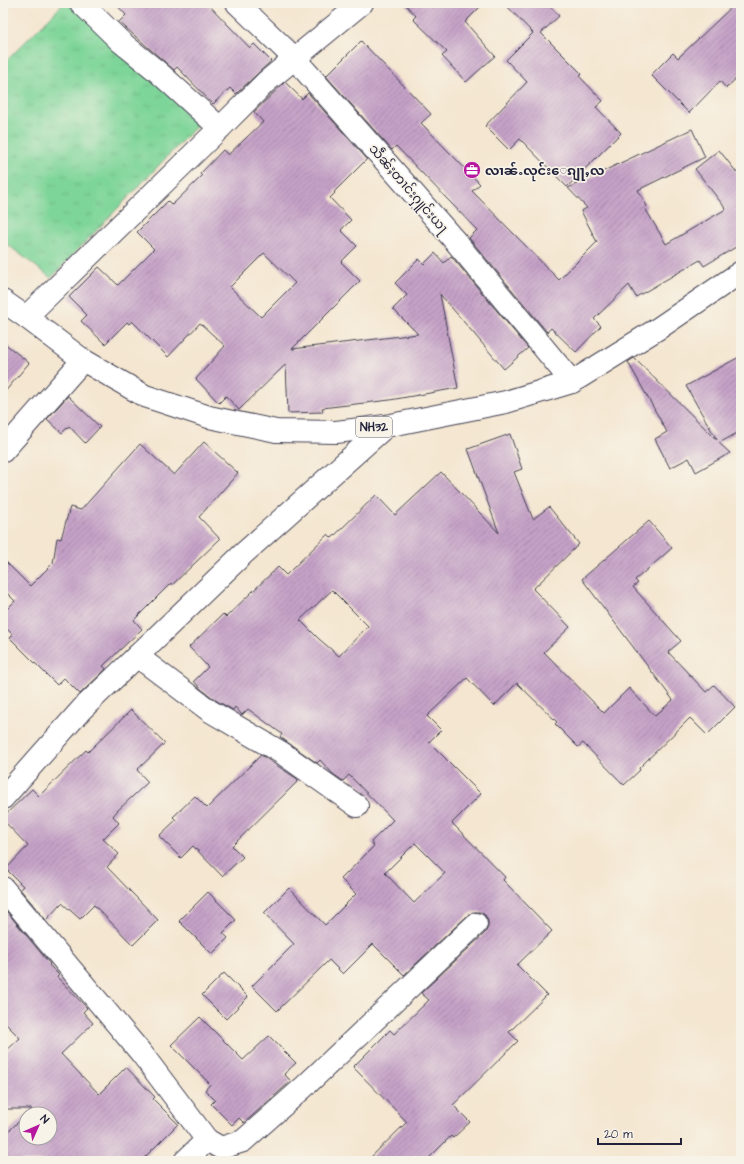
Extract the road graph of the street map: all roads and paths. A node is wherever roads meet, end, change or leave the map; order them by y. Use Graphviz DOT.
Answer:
graph roads {
  1 [pos="81,3"];
  2 [pos="237,3"];
  3 [pos="362,3"];
  4 [pos="294,58"];
  5 [pos="220,128"];
  6 [pos="741,272"];
  7 [pos="3,301"];
  8 [pos="26,317"];
  9 [pos="83,360"];
  10 [pos="572,382"];
  11 [pos="386,426"];
  12 [pos="3,451"];
  13 [pos="137,656"];
  14 [pos="3,798"];
  15 [pos="356,806"];
  16 [pos="3,888"];
  17 [pos="476,924"];
  18 [pos="207,1140"];
  19 [pos="185,1161"];
  1 -- 5 [label="main road"];
  2 -- 4 [label="main road, သဵၼ်ႈတၢင်းႁူင်းယႃ"];
  3 -- 4 [label="main road"];
  4 -- 5 [label="main road"];
  4 -- 10 [label="main road, သဵၼ်ႈတၢင်းႁူင်းယႃ"];
  5 -- 8 [label="main road"];
  6 -- 10 [label="main road, NH32"];
  7 -- 8 [label="main road, NH32"];
  8 -- 9 [label="main road, NH32"];
  9 -- 11 [label="main road, NH32"];
  9 -- 12 [label="main road"];
  10 -- 11 [label="main road, NH32"];
  11 -- 13 [label="main road"];
  13 -- 14 [label="main road"];
  13 -- 15 [label="main road"];
  16 -- 18 [label="main road"];
  17 -- 18 [label="main road"];
  18 -- 19 [label="main road"];
}
